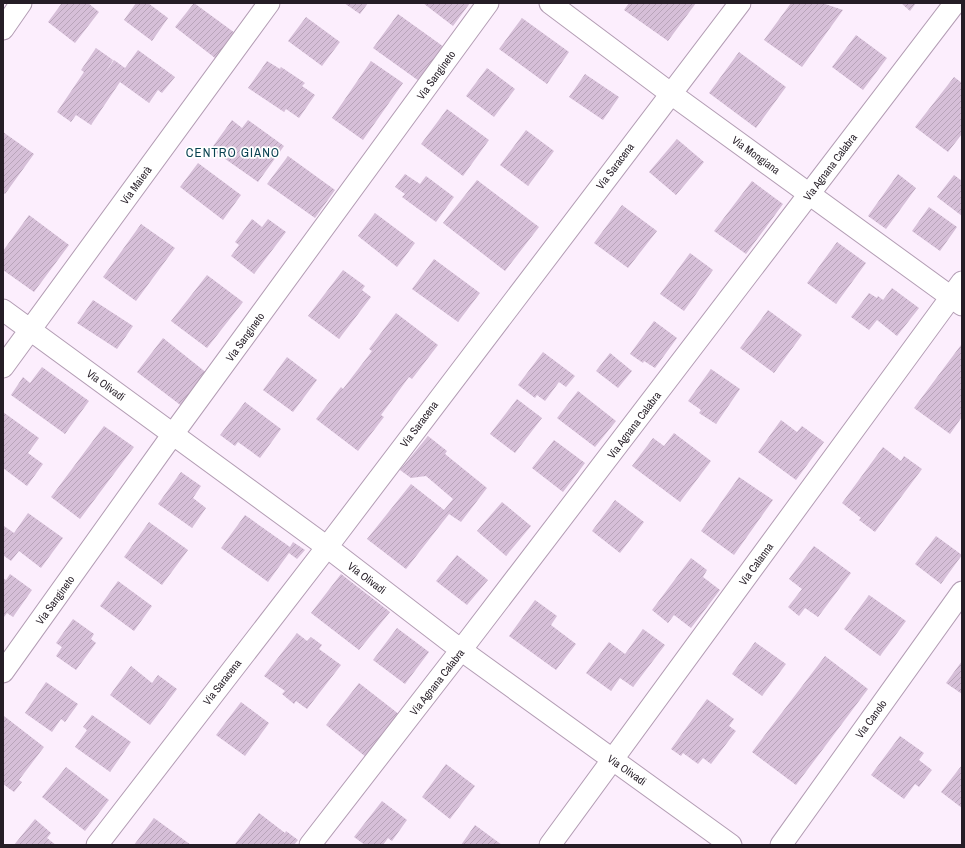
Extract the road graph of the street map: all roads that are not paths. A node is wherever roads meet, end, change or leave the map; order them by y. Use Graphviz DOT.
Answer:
graph roads {
  1 [pos="21,3"];
  2 [pos="269,3"];
  3 [pos="488,3"];
  4 [pos="550,3"];
  5 [pos="740,3"];
  6 [pos="956,3"];
  7 [pos="3,28"];
  8 [pos="670,93"];
  9 [pos="810,193"];
  10 [pos="958,295"];
  11 [pos="3,310"];
  12 [pos="31,329"];
  13 [pos="3,367"];
  14 [pos="173,434"];
  15 [pos="327,547"];
  16 [pos="962,592"];
  17 [pos="462,650"];
  18 [pos="3,672"];
  19 [pos="613,760"];
  20 [pos="97,845"];
  21 [pos="310,845"];
  22 [pos="550,845"];
  23 [pos="731,845"];
  24 [pos="781,845"];
  1 -- 7 [label="street"];
  2 -- 12 [label="street, Via Maierà"];
  3 -- 14 [label="street, Via Sangineto"];
  4 -- 8 [label="street, Via Mongiana"];
  5 -- 8 [label="street, Via Saracena"];
  6 -- 9 [label="street, Via Agnana Calabra"];
  8 -- 9 [label="street, Via Mongiana"];
  8 -- 15 [label="street, Via Saracena"];
  9 -- 10 [label="street, Via Mongiana"];
  9 -- 17 [label="street, Via Agnana Calabra"];
  10 -- 19 [label="street, Via Calanna"];
  11 -- 12 [label="street, Via Olivadi"];
  12 -- 13 [label="street, Via Maierà"];
  12 -- 14 [label="street, Via Olivadi"];
  14 -- 15 [label="street, Via Olivadi"];
  14 -- 18 [label="street, Via Sangineto"];
  15 -- 17 [label="street, Via Olivadi"];
  15 -- 20 [label="street, Via Saracena"];
  16 -- 24 [label="street, Via Canolo"];
  17 -- 19 [label="street, Via Olivadi"];
  17 -- 21 [label="street, Via Agnana Calabra"];
  19 -- 22 [label="street, Via Calanna"];
  19 -- 23 [label="street, Via Olivadi"];
}
